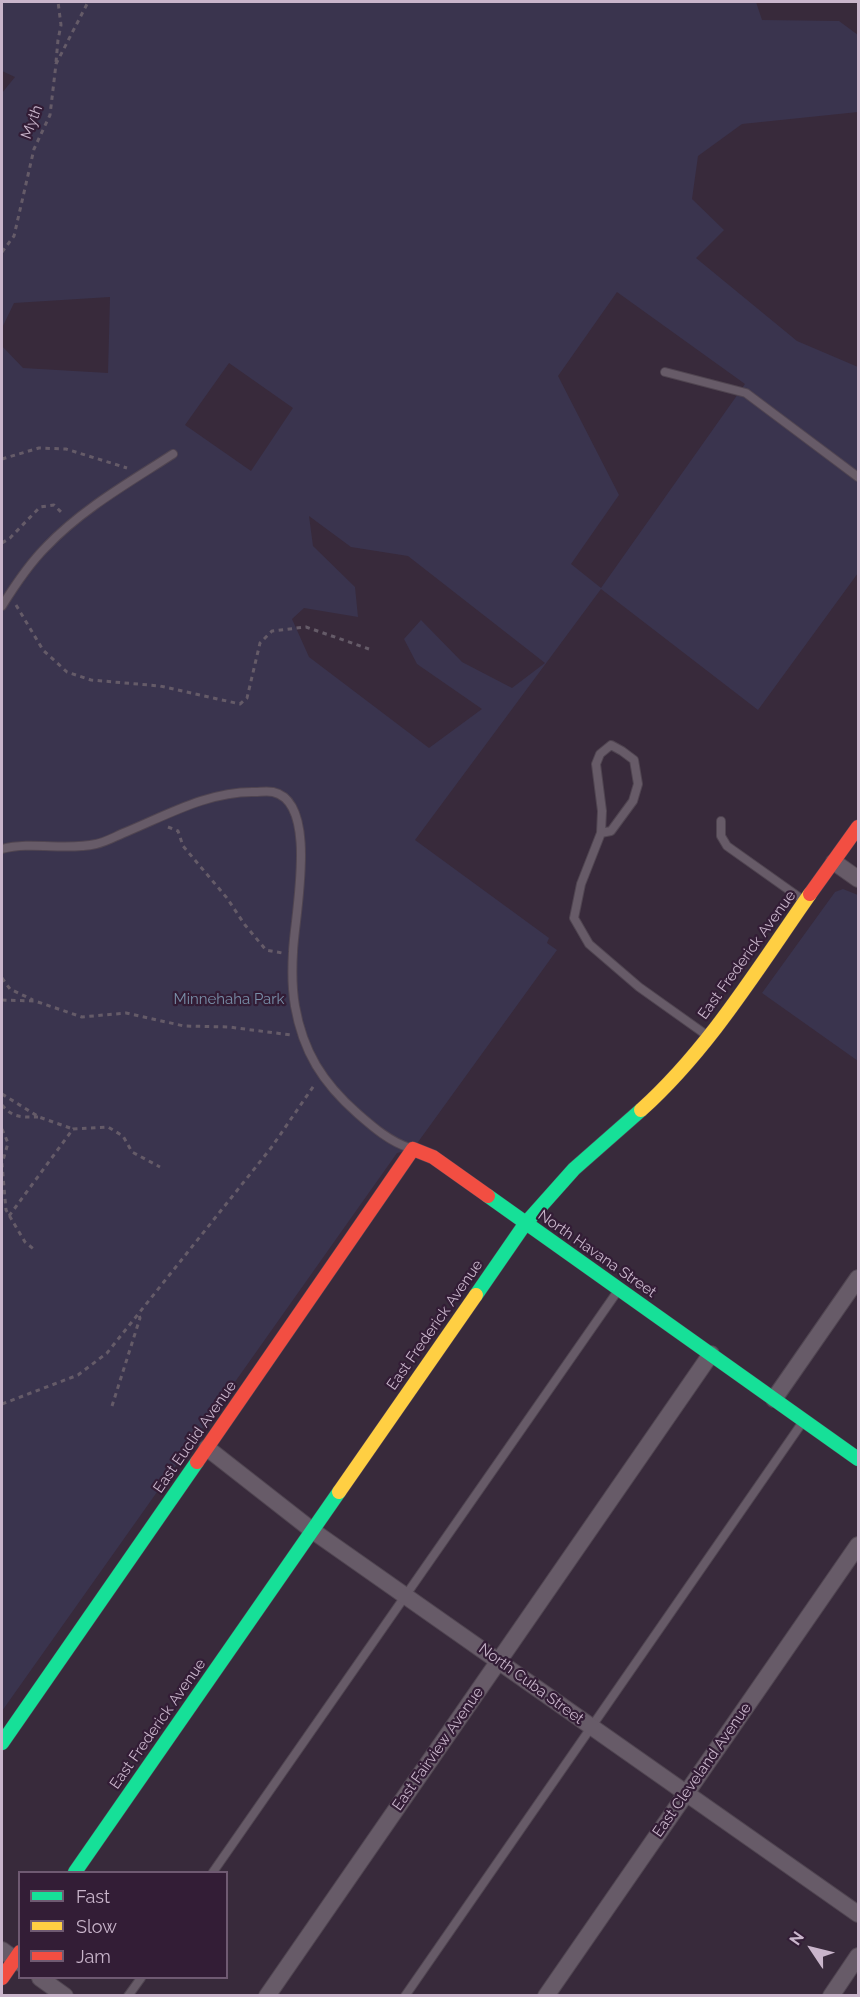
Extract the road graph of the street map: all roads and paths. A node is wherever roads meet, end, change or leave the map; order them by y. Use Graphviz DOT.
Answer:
graph roads {
  1 [pos="58,2"];
  2 [pos="88,2"];
  3 [pos="56,64"];
  4 [pos="2,252"];
  5 [pos="665,372"];
  6 [pos="173,454"];
  7 [pos="2,459"];
  8 [pos="143,473"];
  9 [pos="858,477"];
  10 [pos="68,526"];
  11 [pos="2,543"];
  12 [pos="9,595"];
  13 [pos="2,606"];
  14 [pos="369,649"];
  15 [pos="153,820"];
  16 [pos="721,821"];
  17 [pos="858,827"];
  18 [pos="601,833"];
  19 [pos="2,849"];
  20 [pos="834,862"];
  21 [pos="858,879"];
  22 [pos="805,902"];
  23 [pos="293,952"];
  24 [pos="2,978"];
  25 [pos="2,1000"];
  26 [pos="35,1001"];
  27 [pos="302,1036"];
  28 [pos="708,1036"];
  29 [pos="321,1076"];
  30 [pos="2,1095"];
  31 [pos="2,1105"];
  32 [pos="39,1117"];
  33 [pos="73,1129"];
  34 [pos="2,1130"];
  35 [pos="413,1149"];
  36 [pos="159,1167"];
  37 [pos="9,1215"];
  38 [pos="525,1224"];
  39 [pos="36,1251"];
  40 [pos="858,1278"];
  41 [pos="619,1289"];
  42 [pos="138,1312"];
  43 [pos="711,1354"];
  44 [pos="774,1399"];
  45 [pos="2,1404"];
  46 [pos="112,1406"];
  47 [pos="804,1420"];
  48 [pos="207,1448"];
  49 [pos="858,1459"];
  50 [pos="313,1531"];
  51 [pos="858,1545"];
  52 [pos="407,1596"];
  53 [pos="499,1660"];
  54 [pos="592,1727"];
  55 [pos="2,1743"];
  56 [pos="686,1794"];
  57 [pos="76,1871"];
  58 [pos="214,1871"];
  59 [pos="858,1914"];
  60 [pos="14,1956"];
  61 [pos="858,1956"];
  62 [pos="2,1978"];
  63 [pos="43,1979"];
  64 [pos="140,1979"];
  65 [pos="65,1995"];
  66 [pos="128,1995"];
  67 [pos="267,1995"];
  68 [pos="405,1995"];
  69 [pos="546,1995"];
  70 [pos="831,1995"];
  1 -- 3 [label="path"];
  2 -- 3 [label="path, Myth"];
  3 -- 4 [label="path, Myth"];
  5 -- 9 [label="lane"];
  6 -- 8 [label="lane"];
  7 -- 8 [label="path"];
  8 -- 10 [label="lane"];
  10 -- 11 [label="path"];
  10 -- 12 [label="lane"];
  12 -- 13 [label="lane"];
  12 -- 14 [label="path"];
  15 -- 19 [label="lane"];
  15 -- 23 [label="path"];
  15 -- 23 [label="lane, North Havana Street"];
  16 -- 22 [label="lane"];
  17 -- 20 [label="main road, East Frederick Avenue"];
  18 -- 18 [label="lane"];
  18 -- 28 [label="lane"];
  20 -- 21 [label="street"];
  20 -- 22 [label="main road, East Frederick Avenue"];
  22 -- 28 [label="main road, East Frederick Avenue"];
  23 -- 27 [label="lane, North Havana Street"];
  24 -- 26 [label="path"];
  25 -- 26 [label="path"];
  26 -- 27 [label="path"];
  27 -- 29 [label="lane, North Havana Street"];
  28 -- 38 [label="main road, East Frederick Avenue"];
  29 -- 35 [label="lane, North Havana Street"];
  29 -- 42 [label="path"];
  30 -- 32 [label="path"];
  31 -- 32 [label="path"];
  32 -- 33 [label="path"];
  33 -- 36 [label="path"];
  33 -- 37 [label="path"];
  34 -- 37 [label="path"];
  35 -- 38 [label="main road, North Havana Street"];
  35 -- 48 [label="main road, East Euclid Avenue"];
  37 -- 39 [label="path"];
  38 -- 41 [label="main road, North Havana Street"];
  38 -- 50 [label="main road, East Frederick Avenue"];
  40 -- 44 [label="street"];
  41 -- 43 [label="main road, North Havana Street"];
  41 -- 52 [label="lane"];
  42 -- 45 [label="path"];
  42 -- 46 [label="path"];
  43 -- 44 [label="main road, North Havana Street"];
  43 -- 53 [label="street, East Fairview Avenue"];
  44 -- 47 [label="main road, North Havana Street"];
  47 -- 49 [label="main road, North Havana Street"];
  47 -- 54 [label="lane"];
  48 -- 50 [label="street, North Cuba Street"];
  48 -- 55 [label="main road, East Euclid Avenue"];
  50 -- 52 [label="street, North Cuba Street"];
  50 -- 57 [label="main road, East Frederick Avenue"];
  51 -- 56 [label="street, East Cleveland Avenue"];
  52 -- 53 [label="street, North Cuba Street"];
  52 -- 58 [label="lane"];
  53 -- 54 [label="street, North Cuba Street"];
  53 -- 67 [label="street, East Fairview Avenue"];
  54 -- 56 [label="street, North Cuba Street"];
  54 -- 68 [label="lane"];
  56 -- 59 [label="street, North Cuba Street"];
  56 -- 69 [label="street, East Cleveland Avenue"];
  60 -- 62 [label="main road"];
  61 -- 70 [label="street"];
  63 -- 65 [label="street"];
  64 -- 66 [label="lane"];
}
